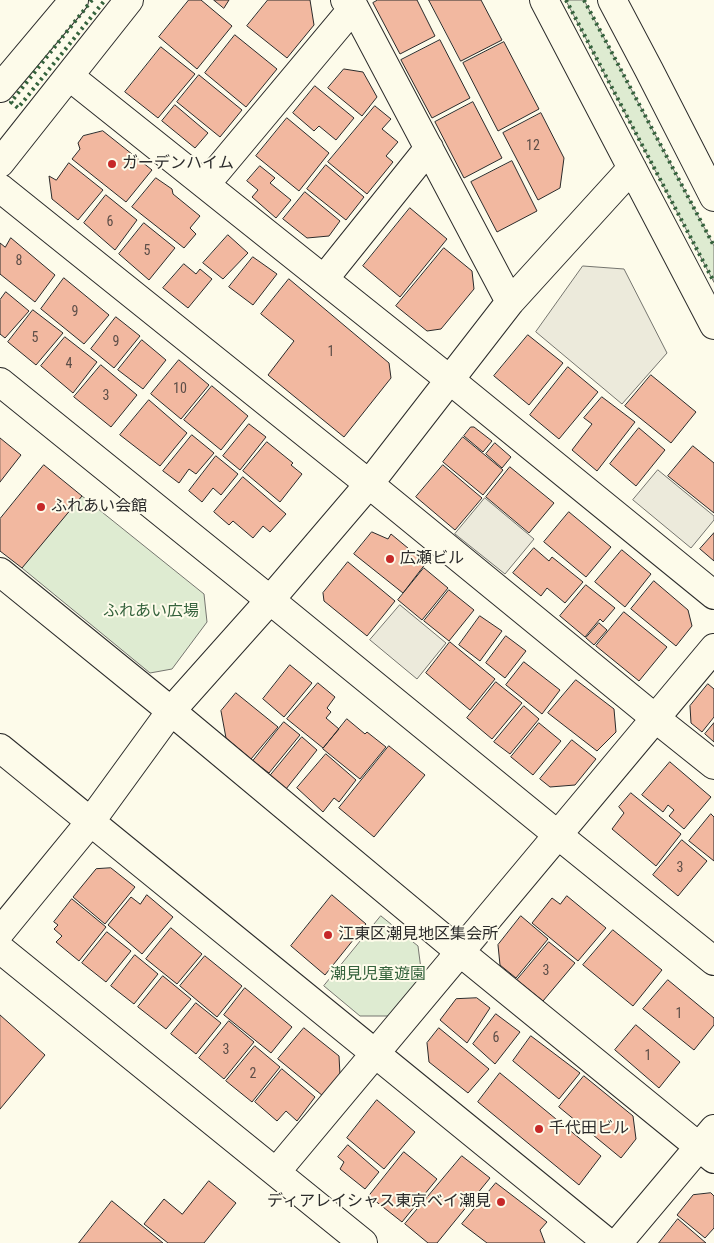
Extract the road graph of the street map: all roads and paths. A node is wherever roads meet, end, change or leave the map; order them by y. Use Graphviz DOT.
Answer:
graph roads {
  1 [pos="74,0"];
  2 [pos="129,0"];
  3 [pos="544,0"];
  4 [pos="612,0"];
  5 [pos="349,4"];
  6 [pos="69,76"];
  7 [pos="0,88"];
  8 [pos="429,148"];
  9 [pos="0,163"];
  10 [pos="632,168"];
  11 [pos="206,184"];
  12 [pos="0,188"];
  13 [pos="714,197"];
  14 [pos="324,279"];
  15 [pos="510,302"];
  16 [pos="714,325"];
  17 [pos="450,380"];
  18 [pos="0,382"];
  19 [pos="368,484"];
  20 [pos="0,572"];
  21 [pos="714,595"];
  22 [pos="270,600"];
  23 [pos="714,648"];
  24 [pos="171,712"];
  25 [pos="655,718"];
  26 [pos="0,748"];
  27 [pos="714,764"];
  28 [pos="91,821"];
  29 [pos="558,835"];
  30 [pos="0,932"];
  31 [pos="0,949"];
  32 [pos="460,952"];
  33 [pos="714,961"];
  34 [pos="375,1054"];
  35 [pos="709,1145"];
  36 [pos="276,1172"];
  37 [pos="363,1243"];
  38 [pos="608,1243"];
  39 [pos="618,1243"];
  1 -- 7 [label="street"];
  2 -- 6 [label="street"];
  3 -- 10 [label="street"];
  4 -- 13 [label="street"];
  5 -- 8 [label="street"];
  5 -- 11 [label="street"];
  6 -- 9 [label="street"];
  6 -- 11 [label="street"];
  8 -- 14 [label="street"];
  8 -- 15 [label="street"];
  10 -- 15 [label="street"];
  10 -- 16 [label="street"];
  11 -- 14 [label="street"];
  12 -- 19 [label="street"];
  14 -- 17 [label="street"];
  15 -- 17 [label="street"];
  17 -- 19 [label="street"];
  17 -- 21 [label="street"];
  18 -- 22 [label="street"];
  19 -- 22 [label="street"];
  19 -- 25 [label="street"];
  20 -- 24 [label="street"];
  22 -- 24 [label="street"];
  22 -- 29 [label="street"];
  23 -- 25 [label="street"];
  24 -- 28 [label="street"];
  24 -- 32 [label="street"];
  25 -- 27 [label="street"];
  25 -- 29 [label="street"];
  26 -- 28 [label="street"];
  28 -- 30 [label="street"];
  28 -- 34 [label="street"];
  29 -- 32 [label="street"];
  29 -- 33 [label="street"];
  31 -- 36 [label="street"];
  32 -- 34 [label="street"];
  32 -- 35 [label="street"];
  34 -- 36 [label="street"];
  34 -- 38 [label="street"];
  35 -- 39 [label="street"];
  36 -- 37 [label="street"];
}
